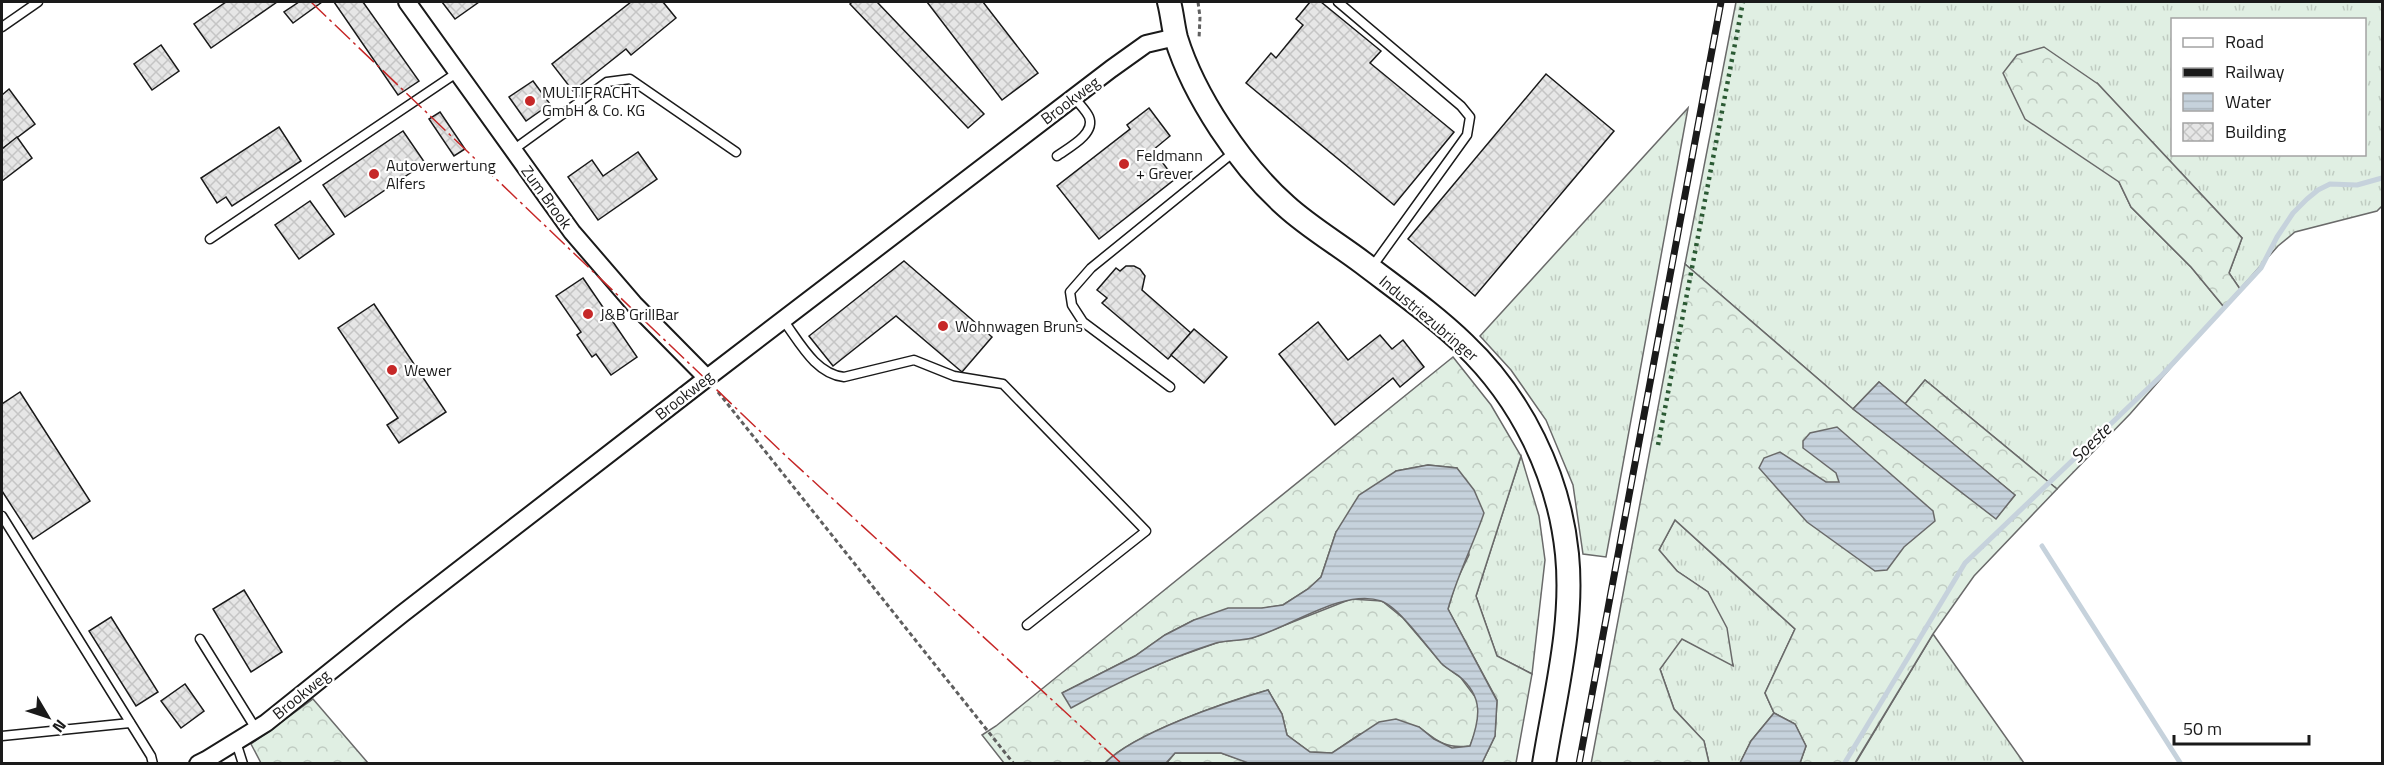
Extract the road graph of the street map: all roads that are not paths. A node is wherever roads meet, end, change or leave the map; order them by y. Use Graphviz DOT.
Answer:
graph roads {
  1 [pos="38,2"];
  2 [pos="407,2"];
  3 [pos="1169,2"];
  4 [pos="1338,2"];
  5 [pos="2,27"];
  6 [pos="1176,37"];
  7 [pos="458,72"];
  8 [pos="1074,98"];
  9 [pos="513,150"];
  10 [pos="1237,150"];
  11 [pos="736,152"];
  12 [pos="1058,156"];
  13 [pos="210,239"];
  14 [pos="1371,269"];
  15 [pos="783,320"];
  16 [pos="707,378"];
  17 [pos="1170,387"];
  18 [pos="2,516"];
  19 [pos="1027,625"];
  20 [pos="200,639"];
  21 [pos="130,723"];
  22 [pos="256,729"];
  23 [pos="2,736"];
  24 [pos="236,742"];
  25 [pos="153,764"];
  26 [pos="198,764"];
  27 [pos="243,764"];
  28 [pos="1544,764"];
  1 -- 5 [label="lane"];
  2 -- 7 [label="street, Zum Brook"];
  3 -- 6 [label="street, Industriezubringer"];
  4 -- 14 [label="lane"];
  6 -- 8 [label="street, Brookweg"];
  6 -- 10 [label="street, Industriezubringer"];
  7 -- 9 [label="street, Zum Brook"];
  7 -- 13 [label="lane"];
  8 -- 12 [label="lane"];
  8 -- 15 [label="street, Brookweg"];
  9 -- 11 [label="lane"];
  9 -- 16 [label="street, Zum Brook"];
  10 -- 14 [label="street, Industriezubringer"];
  10 -- 17 [label="lane"];
  14 -- 28 [label="street, Industriezubringer"];
  15 -- 16 [label="street, Brookweg"];
  15 -- 19 [label="lane"];
  16 -- 22 [label="street, Brookweg"];
  18 -- 21 [label="lane"];
  20 -- 22 [label="lane"];
  21 -- 23 [label="lane"];
  21 -- 25 [label="lane"];
  22 -- 24 [label="street, Brookweg"];
  24 -- 26 [label="street, Brookweg"];
  24 -- 27 [label="lane"];
}
